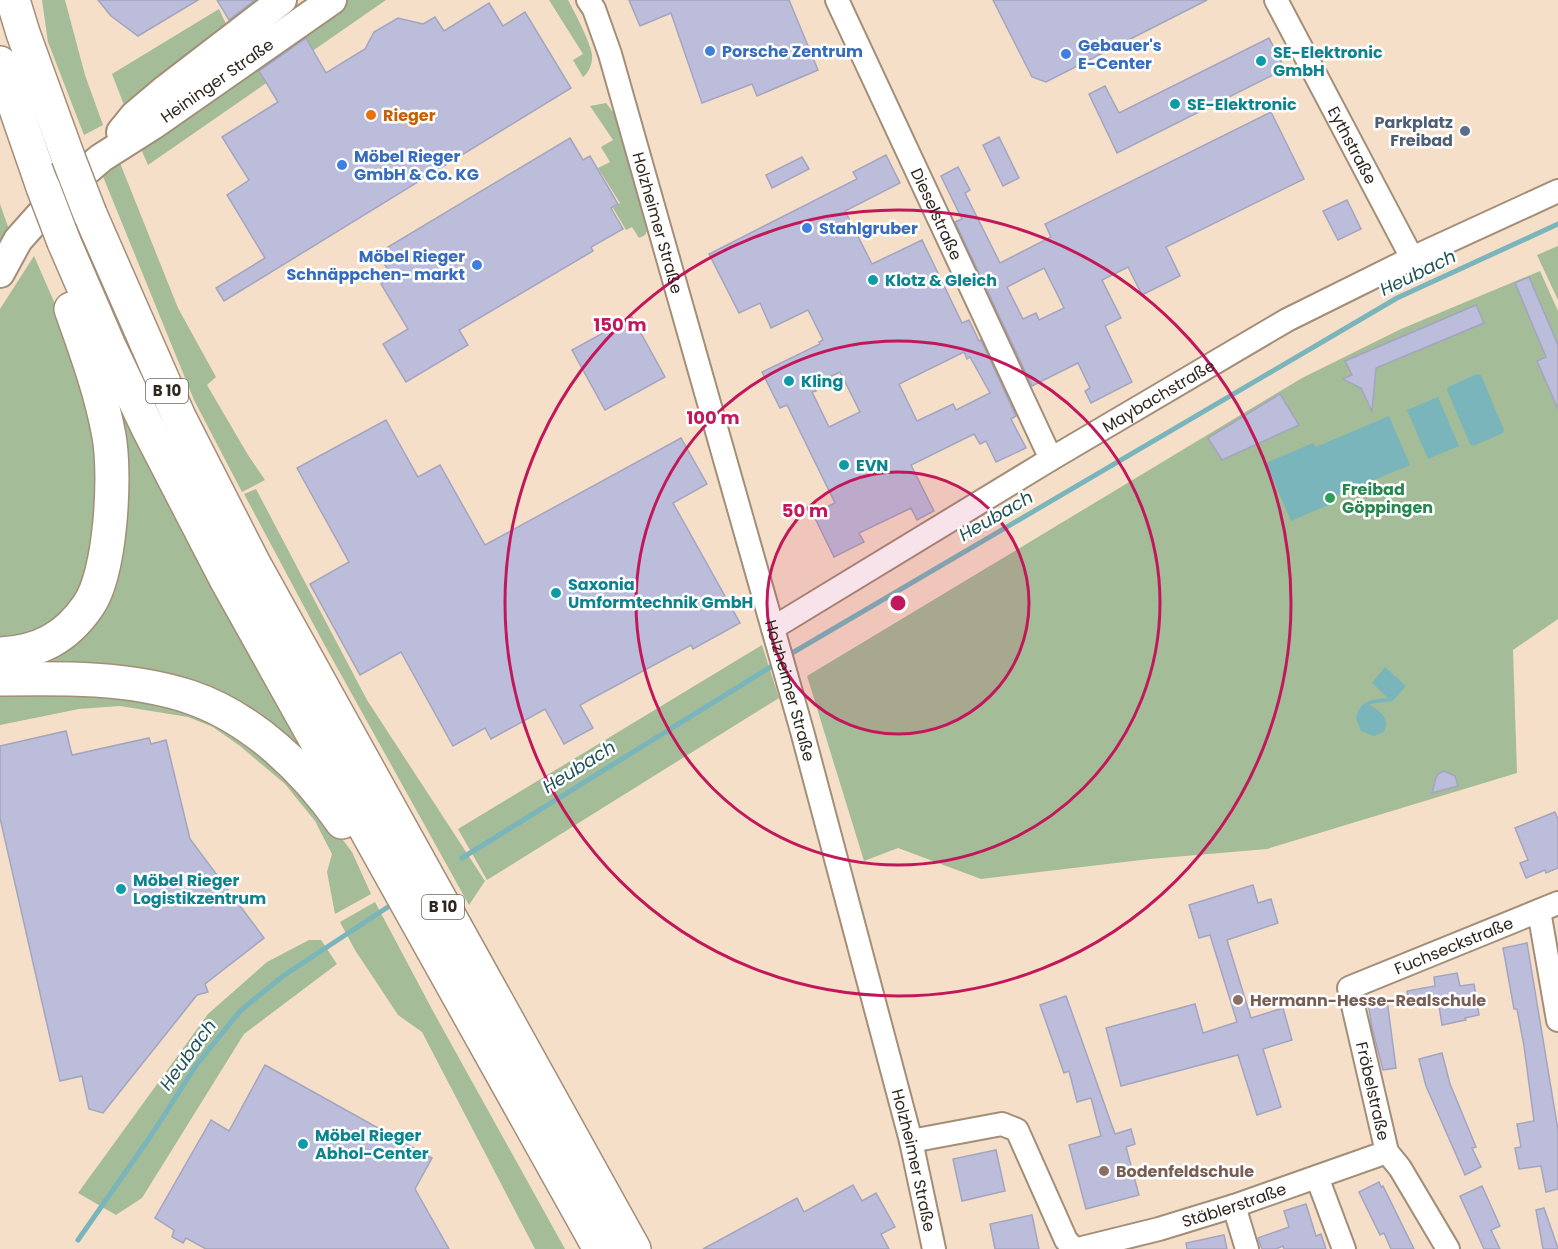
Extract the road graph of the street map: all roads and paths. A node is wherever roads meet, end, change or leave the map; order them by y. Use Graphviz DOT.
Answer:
graph roads {
  1 [pos="14,0"];
  2 [pos="28,0"];
  3 [pos="282,0"];
  4 [pos="332,0"];
  5 [pos="588,0"];
  6 [pos="837,0"];
  7 [pos="1276,0"];
  8 [pos="23,33"];
  9 [pos="0,63"];
  10 [pos="101,158"];
  11 [pos="1558,191"];
  12 [pos="64,242"];
  13 [pos="1412,258"];
  14 [pos="0,273"];
  15 [pos="1051,459"];
  16 [pos="774,635"];
  17 [pos="0,654"];
  18 [pos="0,679"];
  19 [pos="374,843"];
  20 [pos="1549,907"];
  21 [pos="1349,988"];
  22 [pos="1558,1020"];
  23 [pos="911,1142"];
  24 [pos="1387,1152"];
  25 [pos="1317,1177"];
  26 [pos="1234,1206"];
  27 [pos="1161,1239"];
  28 [pos="600,1249"];
  29 [pos="634,1249"];
  30 [pos="934,1249"];
  31 [pos="1076,1249"];
  32 [pos="1247,1249"];
  33 [pos="1344,1249"];
  34 [pos="1448,1249"];
  1 -- 8 [label="highway, B 10"];
  2 -- 8 [label="highway"];
  3 -- 10 [label="main road, Heininger Straße"];
  4 -- 10 [label="main road, Heininger Straße"];
  5 -- 16 [label="street, Holzheimer Straße"];
  6 -- 15 [label="street, Dieselstraße"];
  7 -- 13 [label="street, Eythstraße"];
  8 -- 29 [label="highway, B 10, bridge"];
  9 -- 12 [label="highway, B 10, bridge"];
  10 -- 14 [label="main road, Heininger Straße"];
  11 -- 13 [label="street, Maybachstraße"];
  12 -- 17 [label="highway"];
  12 -- 19 [label="highway, B 10"];
  13 -- 15 [label="street, Maybachstraße"];
  15 -- 16 [label="street, Maybachstraße"];
  16 -- 23 [label="street, Holzheimer Straße"];
  18 -- 19 [label="highway, B 10"];
  19 -- 28 [label="highway, B 10"];
  20 -- 21 [label="street, Fuchseckstraße"];
  20 -- 22 [label="street"];
  21 -- 24 [label="street, Fröbelstraße"];
  23 -- 30 [label="street, Holzheimer Straße"];
  23 -- 31 [label="street"];
  24 -- 25 [label="street, Stäblerstraße"];
  24 -- 34 [label="street, Fröbelstraße"];
  25 -- 26 [label="street, Stäblerstraße"];
  25 -- 33 [label="street"];
  26 -- 27 [label="street, Stäblerstraße"];
  26 -- 32 [label="street"];
  27 -- 31 [label="street, Stäblerstraße"];
}
